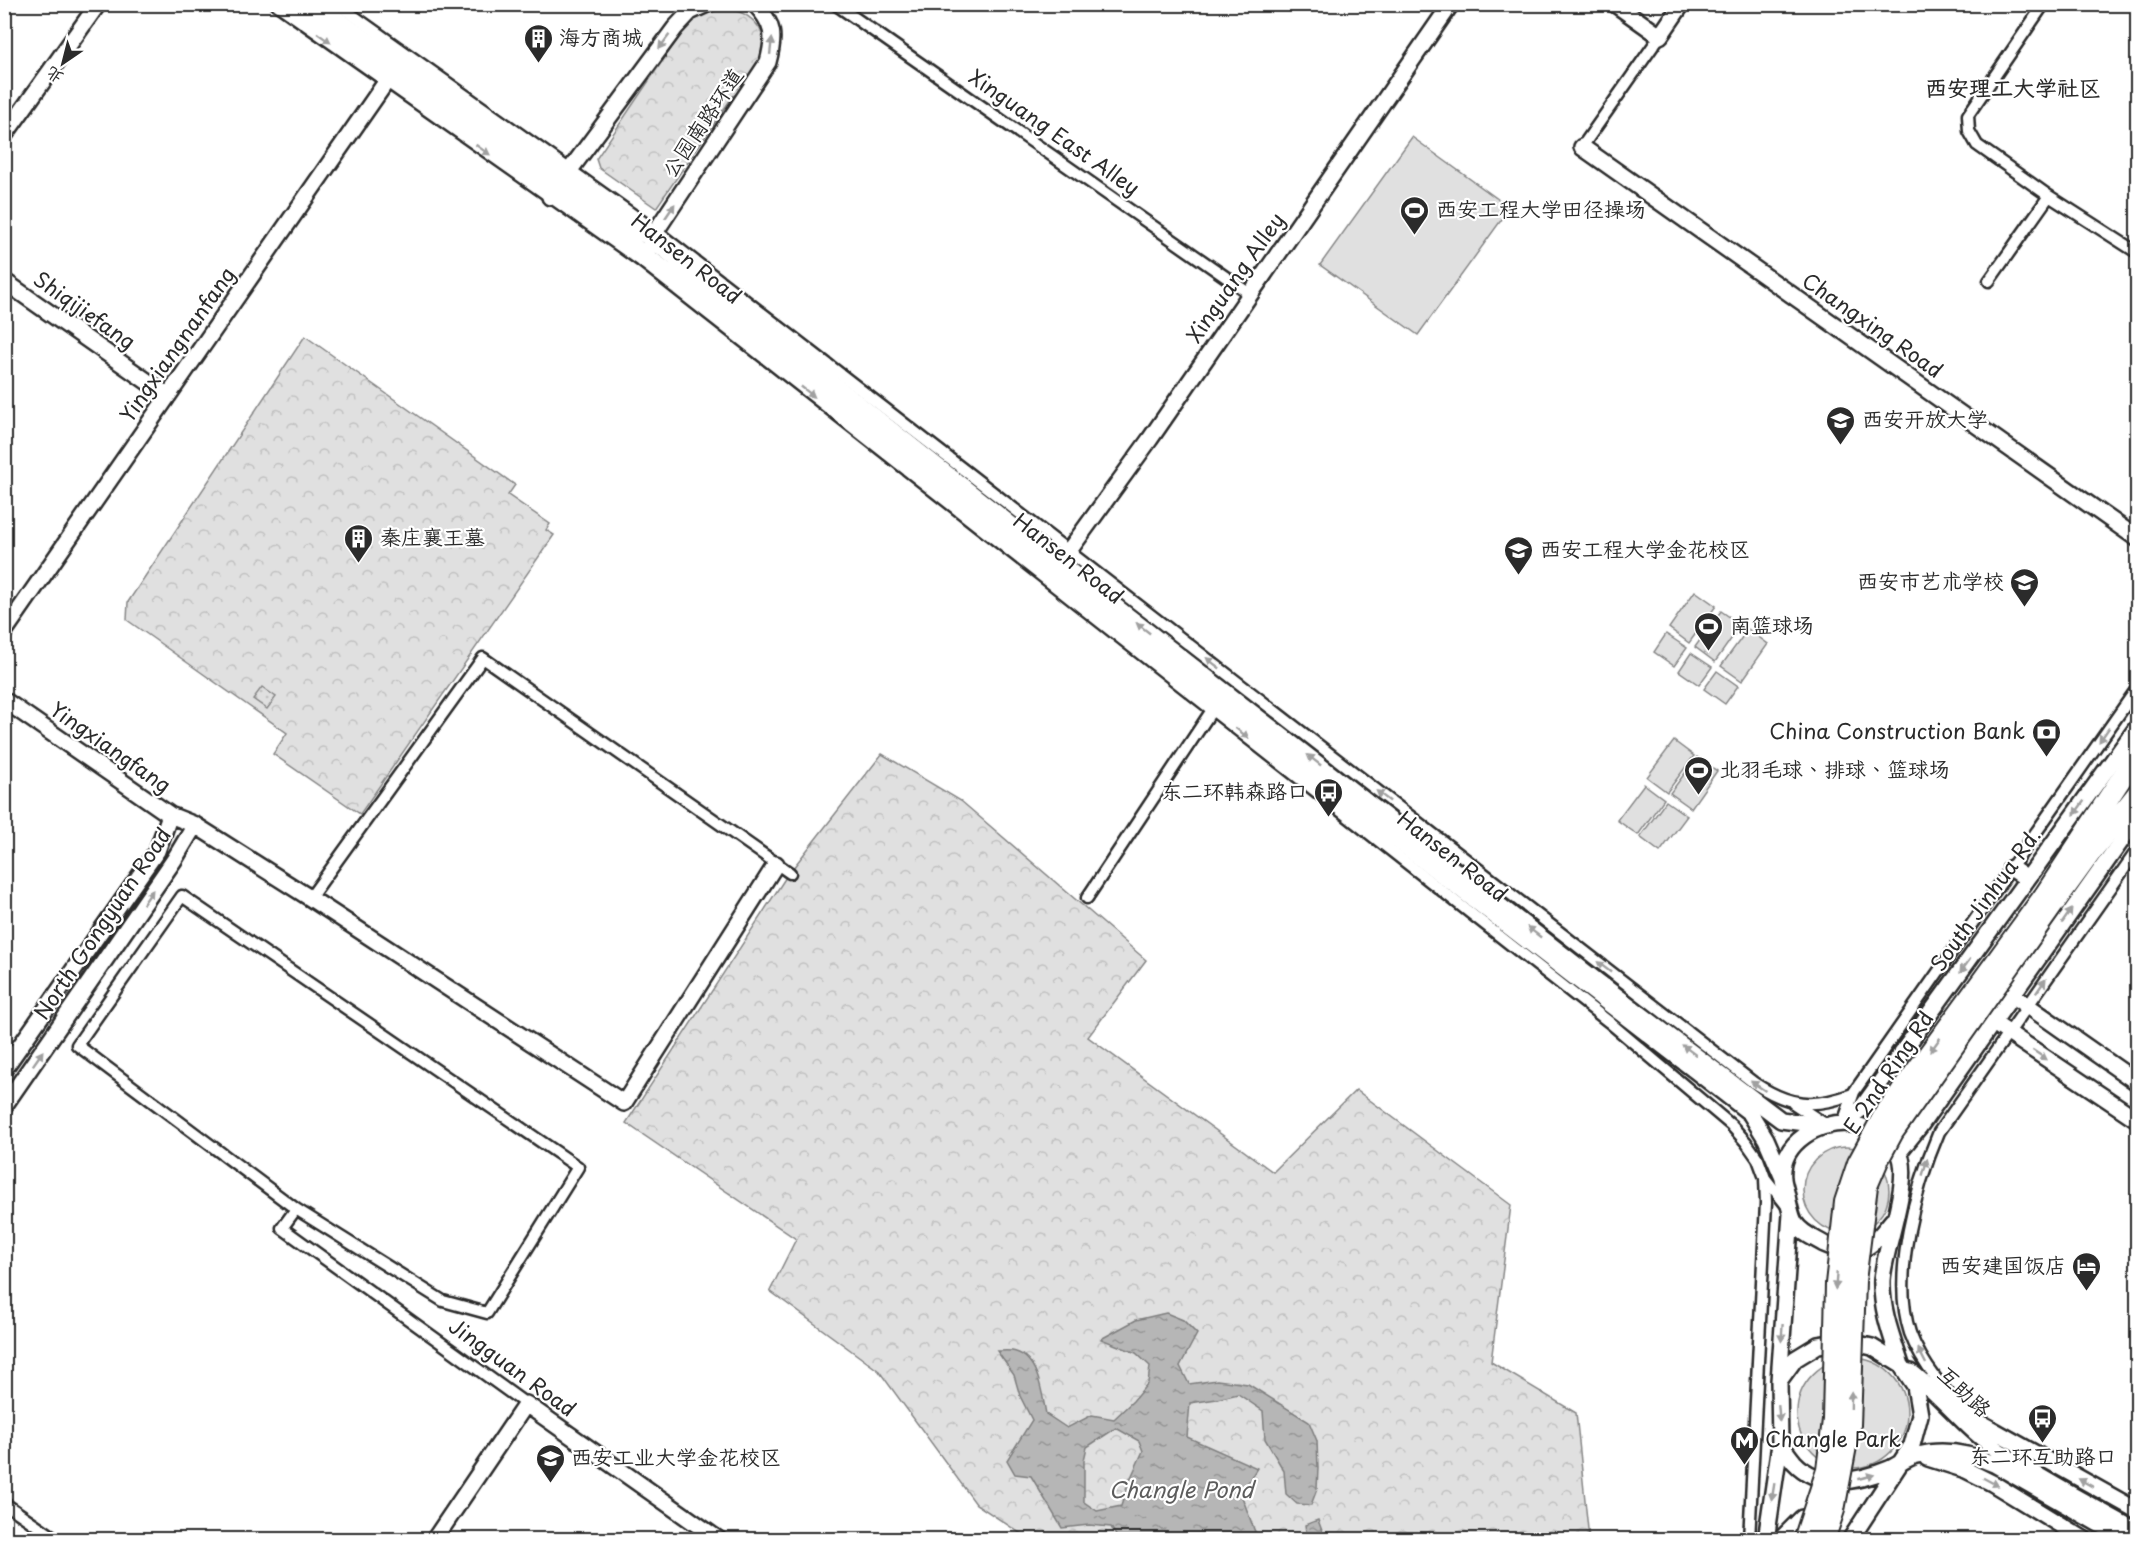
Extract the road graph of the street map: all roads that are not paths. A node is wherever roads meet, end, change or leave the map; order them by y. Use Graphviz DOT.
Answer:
graph roads {
  1 [pos="98,4"];
  2 [pos="276,4"];
  3 [pos="295,4"];
  4 [pos="316,4"];
  5 [pos="337,4"];
  6 [pos="707,4"];
  7 [pos="834,4"];
  8 [pos="1451,4"];
  9 [pos="1615,4"];
  10 [pos="1682,4"];
  11 [pos="2044,4"];
  12 [pos="764,8"];
  13 [pos="1660,36"];
  14 [pos="386,82"];
  15 [pos="4,136"];
  16 [pos="1582,147"];
  17 [pos="560,183"];
  18 [pos="2049,196"];
  19 [pos="648,247"];
  20 [pos="2138,253"];
  21 [pos="4,281"];
  22 [pos="1989,281"];
  23 [pos="1250,294"];
  24 [pos="168,396"];
  25 [pos="2138,539"];
  26 [pos="1060,563"];
  27 [pos="4,632"];
  28 [pos="2138,687"];
  29 [pos="4,700"];
  30 [pos="1212,710"];
  31 [pos="2138,726"];
  32 [pos="2138,753"];
  33 [pos="2136,795"];
  34 [pos="171,815"];
  35 [pos="2138,817"];
  36 [pos="195,825"];
  37 [pos="2138,849"];
  38 [pos="776,864"];
  39 [pos="2011,868"];
  40 [pos="790,873"];
  41 [pos="2027,879"];
  42 [pos="310,898"];
  43 [pos="1088,898"];
  44 [pos="2048,900"];
  45 [pos="2012,994"];
  46 [pos="2028,1005"];
  47 [pos="1992,1022"];
  48 [pos="2008,1033"];
  49 [pos="4,1069"];
  50 [pos="2138,1083"];
  51 [pos="1853,1094"];
  52 [pos="1792,1103"];
  53 [pos="4,1106"];
  54 [pos="2138,1120"];
  55 [pos="1835,1124"];
  56 [pos="1899,1152"];
  57 [pos="1765,1178"];
  58 [pos="1783,1178"];
  59 [pos="296,1209"];
  60 [pos="1791,1212"];
  61 [pos="1893,1220"];
  62 [pos="1901,1365"];
  63 [pos="1779,1381"];
  64 [pos="526,1404"];
  65 [pos="1948,1408"];
  66 [pos="1971,1418"];
  67 [pos="1780,1444"];
  68 [pos="1917,1455"];
  69 [pos="1898,1465"];
  70 [pos="4,1503"];
  71 [pos="2138,1511"];
  72 [pos="2138,1532"];
  73 [pos="58,1539"];
  74 [pos="434,1539"];
  75 [pos="718,1539"];
  76 [pos="1749,1539"];
  77 [pos="1766,1539"];
  78 [pos="1780,1539"];
  79 [pos="1804,1539"];
  80 [pos="1824,1539"];
  81 [pos="1833,1539"];
  82 [pos="1850,1539"];
  83 [pos="2085,1539"];
  84 [pos="2127,1539"];
  1 -- 15 [label="main road"];
  2 -- 14 [label="street, one-way"];
  3 -- 17 [label="main road, Hansen Road"];
  4 -- 17 [label="main road, Hansen Road"];
  5 -- 17 [label="street"];
  6 -- 17 [label="main road, one-way"];
  7 -- 23 [label="street, Xinguang East Alley"];
  8 -- 23 [label="main road, Xinguang Alley"];
  9 -- 13 [label="main road"];
  10 -- 13 [label="main road"];
  11 -- 18 [label="street"];
  19 -- 12 [label="main road, 公园南路环道, one-way"];
  13 -- 16 [label="street"];
  14 -- 17 [label="street, one-way"];
  14 -- 24 [label="main road, Yingxiangnanfang"];
  16 -- 25 [label="main road, Changxing Road"];
  17 -- 19 [label="main road, Hansen Road"];
  17 -- 19 [label="street"];
  18 -- 20 [label="street"];
  18 -- 22 [label="street"];
  19 -- 26 [label="street"];
  19 -- 26 [label="main road, Hansen Road"];
  19 -- 30 [label="street, one-way"];
  21 -- 24 [label="main road, Shiqijiefang"];
  23 -- 26 [label="main road, Xinguang Alley"];
  24 -- 27 [label="main road, Yingxiangnanfang"];
  52 -- 26 [label="street, one-way"];
  55 -- 26 [label="main road, Hansen Road, one-way"];
  26 -- 58 [label="main road, Hansen Road"];
  28 -- 39 [label="street, one-way"];
  29 -- 34 [label="main road, Yingxiangfang"];
  30 -- 43 [label="street"];
  30 -- 57 [label="street, one-way"];
  31 -- 41 [label="main road, South Jinhua Rd., one-way"];
  32 -- 44 [label="highway, E 2nd Ring Rd"];
  33 -- 44 [label="highway, E 2nd Ring Rd"];
  34 -- 36 [label="main road, Yingxiangfang"];
  34 -- 49 [label="main road, North Gongyuan Road"];
  45 -- 35 [label="main road, one-way"];
  36 -- 42 [label="main road, Yingxiangfang"];
  53 -- 36 [label="main road, North Gongyuan Road, one-way"];
  46 -- 37 [label="street, one-way"];
  38 -- 40 [label="street"];
  38 -- 42 [label="street"];
  38 -- 42 [label="main road, Yingxiangfang"];
  39 -- 41 [label="main road"];
  39 -- 51 [label="street"];
  41 -- 55 [label="main road, South Jinhua Rd., one-way"];
  44 -- 79 [label="highway, E 2nd Ring Rd, one-way, bridge"];
  80 -- 44 [label="highway, E 2nd Ring Rd, one-way, bridge"];
  45 -- 46 [label="main road"];
  45 -- 47 [label="main road"];
  46 -- 48 [label="street"];
  46 -- 50 [label="main road"];
  47 -- 48 [label="main road"];
  47 -- 56 [label="main road"];
  48 -- 54 [label="main road, one-way"];
  66 -- 48 [label="street, one-way"];
  51 -- 52 [label="street"];
  51 -- 55 [label="street"];
  52 -- 55 [label="street"];
  55 -- 56 [label="main road"];
  55 -- 58 [label="main road"];
  56 -- 61 [label="main road"];
  57 -- 60 [label="street"];
  57 -- 76 [label="street"];
  58 -- 60 [label="main road"];
  59 -- 59 [label="street"];
  59 -- 64 [label="street, Jingguan Road"];
  60 -- 61 [label="main road"];
  60 -- 63 [label="main road, one-way"];
  61 -- 62 [label="main road"];
  62 -- 63 [label="main road"];
  62 -- 65 [label="main road, 互助路"];
  62 -- 69 [label="main road"];
  63 -- 67 [label="main road, one-way"];
  64 -- 74 [label="main road"];
  64 -- 75 [label="main road, Jingguan Road"];
  65 -- 66 [label="main road"];
  65 -- 72 [label="main road, 互助路"];
  71 -- 66 [label="main road, one-way"];
  67 -- 69 [label="main road, one-way"];
  67 -- 77 [label="main road, one-way"];
  68 -- 69 [label="main road"];
  68 -- 83 [label="main road, one-way"];
  68 -- 84 [label="main road"];
  69 -- 82 [label="main road"];
  70 -- 73 [label="street"];
  78 -- 81 [label="main road"];
}
